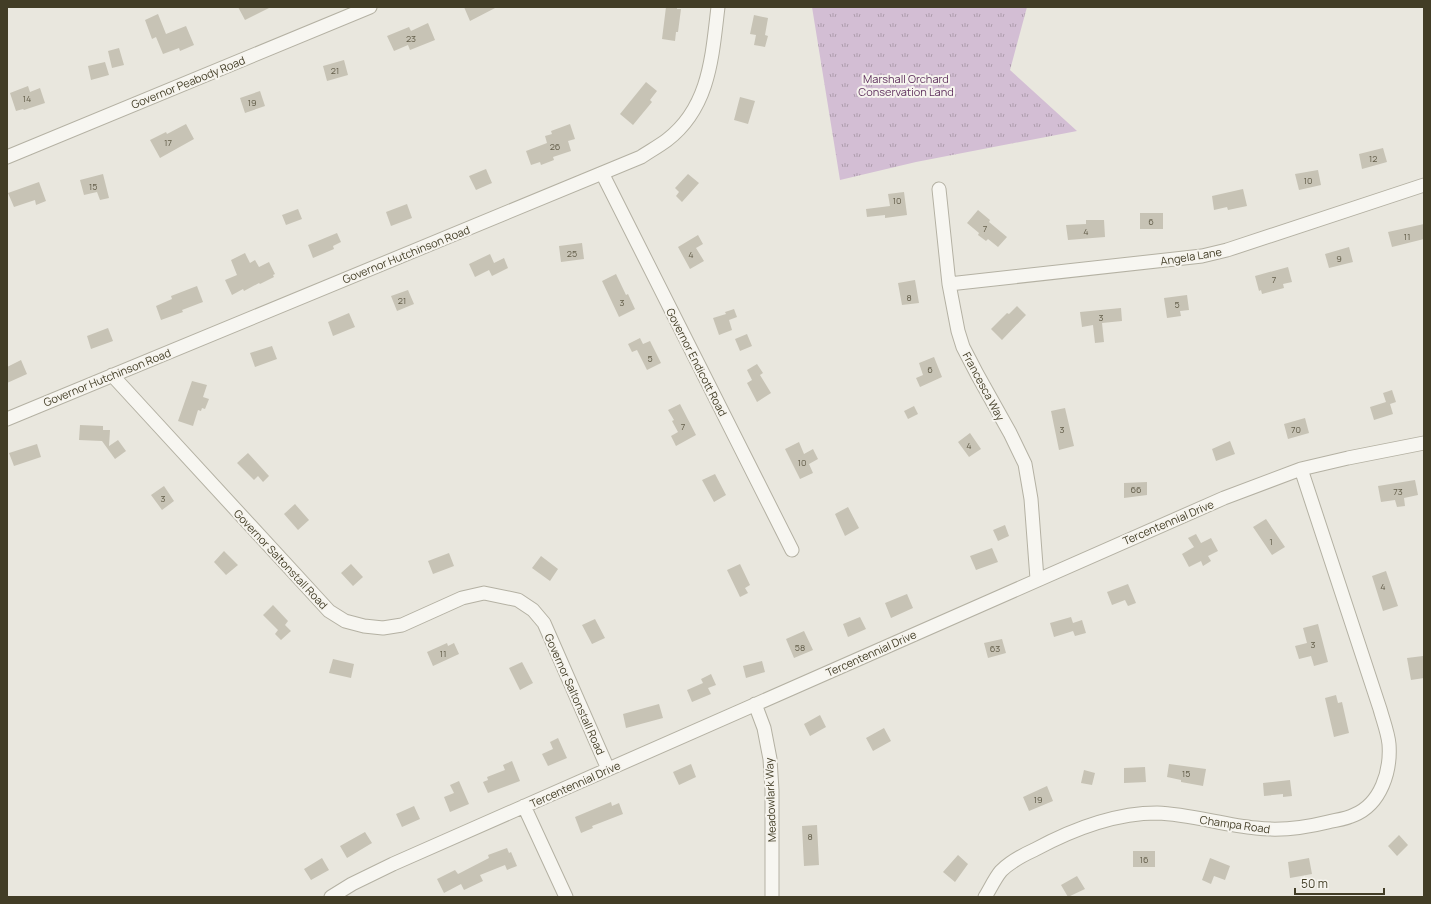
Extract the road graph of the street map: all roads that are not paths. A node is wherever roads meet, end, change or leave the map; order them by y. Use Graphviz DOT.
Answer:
graph roads {
  1 [pos="370,7"];
  2 [pos="718,7"];
  3 [pos="7,157"];
  4 [pos="602,173"];
  5 [pos="1424,185"];
  6 [pos="939,189"];
  7 [pos="950,284"];
  8 [pos="112,375"];
  9 [pos="7,419"];
  10 [pos="1424,442"];
  11 [pos="1302,469"];
  12 [pos="792,550"];
  13 [pos="1037,579"];
  14 [pos="754,704"];
  15 [pos="608,769"];
  16 [pos="524,806"];
  17 [pos="331,897"];
  18 [pos="566,897"];
  19 [pos="772,897"];
  20 [pos="985,897"];
  1 -- 3 [label="street, Governor Peabody Road"];
  2 -- 4 [label="street, Governor Hutchinson Road"];
  4 -- 8 [label="street, Governor Hutchinson Road"];
  4 -- 12 [label="street, Governor Endicott Road"];
  5 -- 7 [label="street, Angela Lane"];
  6 -- 7 [label="street, Francesca Way"];
  7 -- 13 [label="street, Francesca Way"];
  8 -- 9 [label="street, Governor Hutchinson Road"];
  8 -- 15 [label="street, Governor Saltonstall Road"];
  10 -- 11 [label="street, Tercentennial Drive"];
  11 -- 13 [label="street, Tercentennial Drive"];
  11 -- 20 [label="street, Champa Road"];
  13 -- 14 [label="street, Tercentennial Drive"];
  14 -- 15 [label="street, Tercentennial Drive"];
  14 -- 19 [label="street, Meadowlark Way"];
  15 -- 16 [label="street, Tercentennial Drive"];
  16 -- 17 [label="street, Tercentennial Drive"];
  16 -- 18 [label="street"];
}
